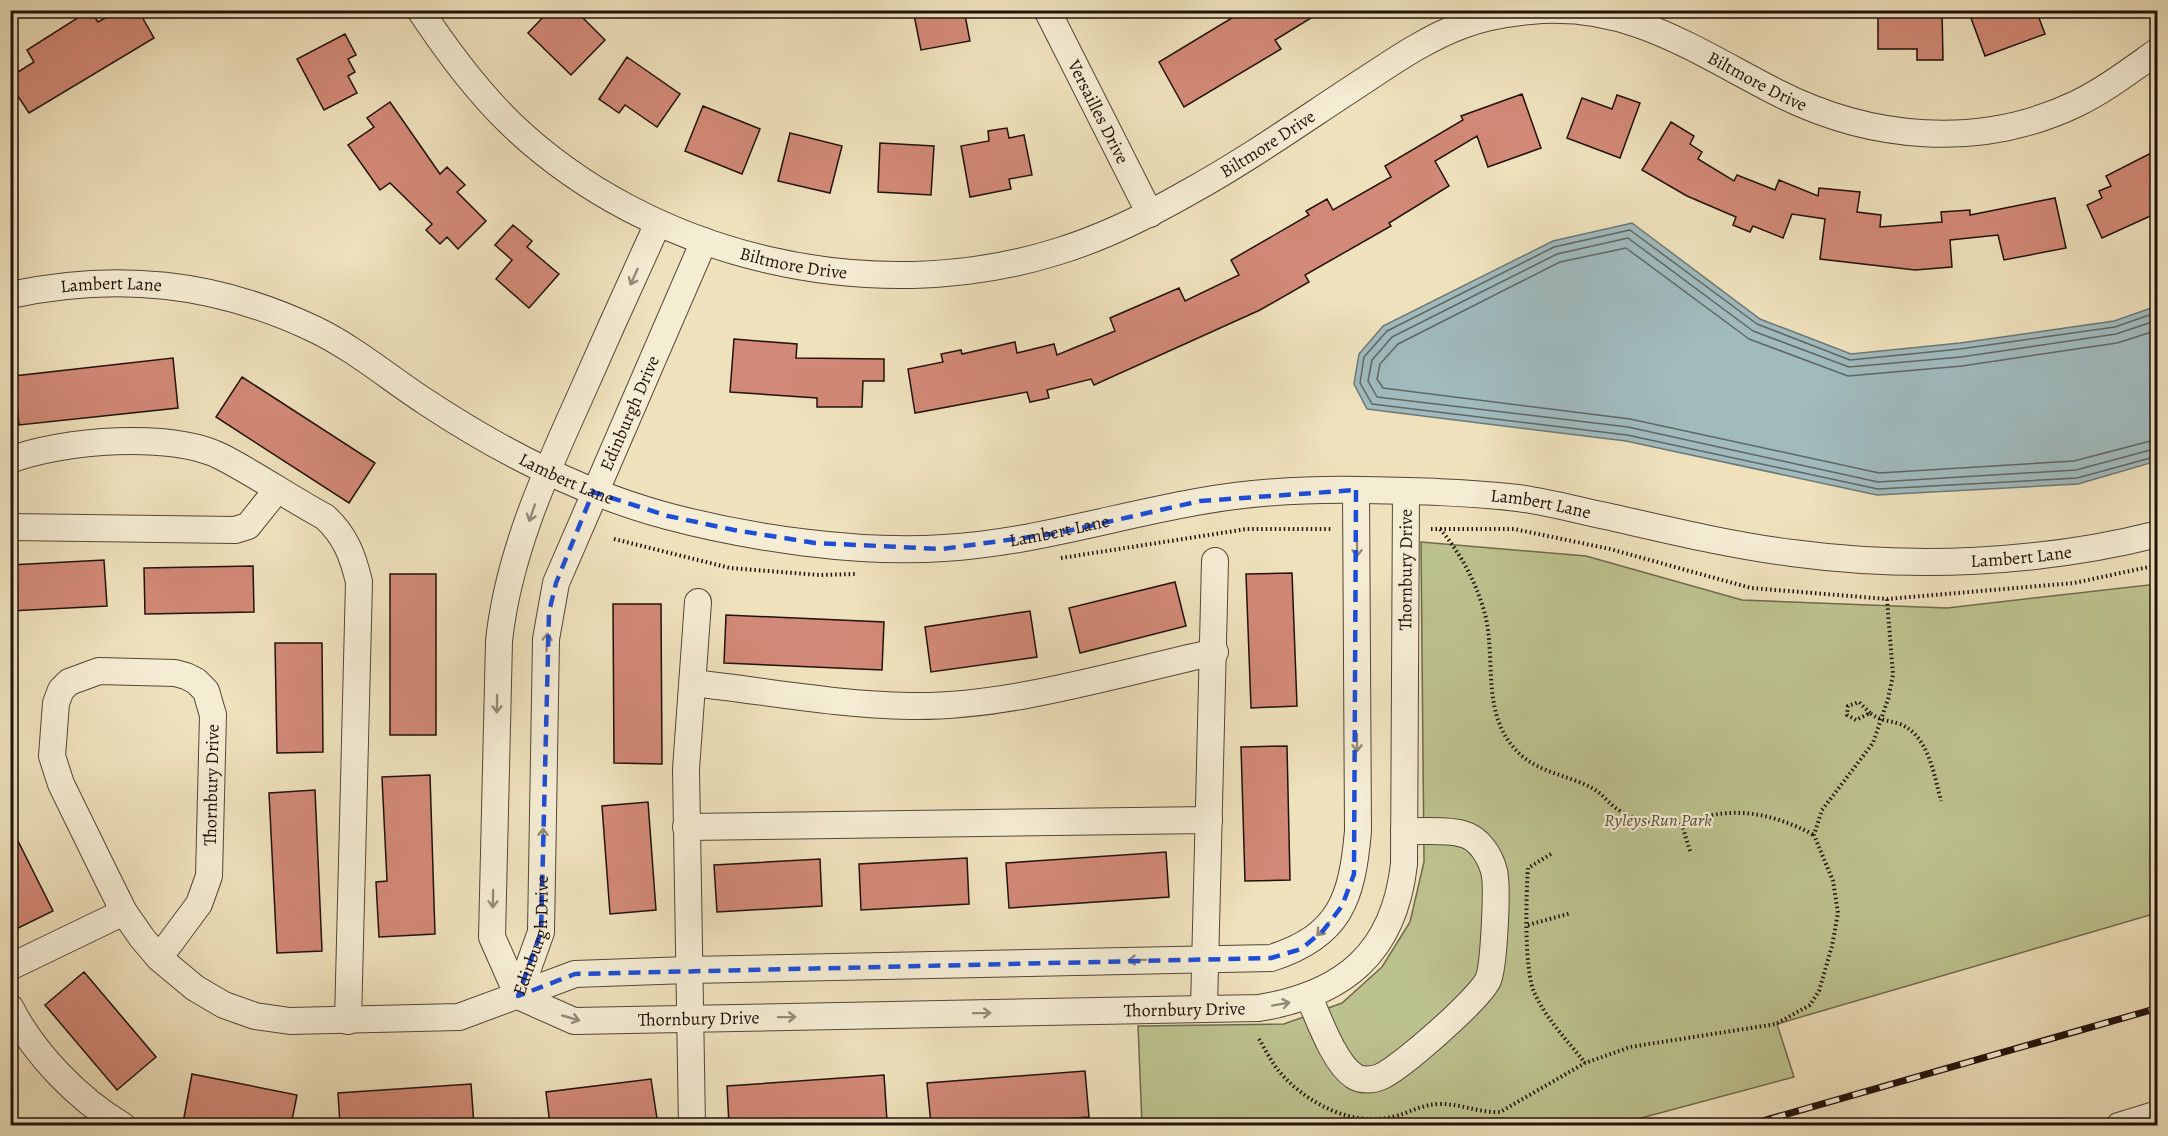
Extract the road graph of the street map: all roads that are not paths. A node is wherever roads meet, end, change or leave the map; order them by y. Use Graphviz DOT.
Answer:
graph roads {
  1 [pos="420,10"];
  2 [pos="1047,10"];
  3 [pos="1568,11"];
  4 [pos="1628,15"];
  5 [pos="2157,51"];
  6 [pos="1150,214"];
  7 [pos="657,223"];
  8 [pos="704,241"];
  9 [pos="10,295"];
  10 [pos="10,460"];
  11 [pos="546,470"];
  12 [pos="1356,490"];
  13 [pos="276,491"];
  14 [pos="593,492"];
  15 [pos="1406,492"];
  16 [pos="10,527"];
  17 [pos="2157,534"];
  18 [pos="1215,561"];
  19 [pos="698,602"];
  20 [pos="1215,652"];
  21 [pos="693,682"];
  22 [pos="1209,820"];
  23 [pos="686,827"];
  24 [pos="1404,831"];
  25 [pos="123,912"];
  26 [pos="159,958"];
  27 [pos="1204,959"];
  28 [pos="10,968"];
  29 [pos="688,970"];
  30 [pos="518,996"];
  31 [pos="1309,997"];
  32 [pos="10,1007"];
  33 [pos="1204,1008"];
  34 [pos="689,1019"];
  35 [pos="348,1021"];
  36 [pos="2157,1114"];
  37 [pos="123,1125"];
  38 [pos="692,1125"];
  39 [pos="2119,1125"];
  1 -- 7 [label="street, Biltmore Drive"];
  2 -- 6 [label="street, Versailles Drive"];
  3 -- 4 [label="street, Biltmore Drive"];
  3 -- 6 [label="street, Biltmore Drive"];
  4 -- 5 [label="street, Biltmore Drive"];
  6 -- 8 [label="street, Biltmore Drive"];
  7 -- 8 [label="street, Biltmore Drive"];
  7 -- 11 [label="street, Edinburgh Drive, one-way"];
  8 -- 14 [label="street, Edinburgh Drive"];
  9 -- 11 [label="street, Lambert Lane"];
  10 -- 13 [label="street"];
  11 -- 14 [label="street, Lambert Lane"];
  11 -- 30 [label="street, Edinburgh Drive, one-way"];
  12 -- 14 [label="street, Lambert Lane"];
  12 -- 15 [label="street, Lambert Lane"];
  12 -- 27 [label="street, Thornbury Drive, one-way"];
  13 -- 16 [label="street"];
  13 -- 35 [label="street"];
  30 -- 14 [label="street, Edinburgh Drive, one-way"];
  15 -- 17 [label="street, Lambert Lane"];
  15 -- 24 [label="street, Thornbury Drive"];
  18 -- 20 [label="street"];
  19 -- 21 [label="street"];
  20 -- 21 [label="street"];
  20 -- 22 [label="street"];
  21 -- 23 [label="street"];
  22 -- 23 [label="street"];
  22 -- 27 [label="street"];
  23 -- 29 [label="street"];
  24 -- 31 [label="street, Thornbury Drive"];
  24 -- 31 [label="street"];
  25 -- 26 [label="street, Thornbury Drive"];
  25 -- 26 [label="street, Thornbury Drive"];
  25 -- 28 [label="street"];
  26 -- 35 [label="street, Thornbury Drive"];
  27 -- 29 [label="street, Thornbury Drive, one-way"];
  27 -- 33 [label="street"];
  29 -- 30 [label="street, Thornbury Drive"];
  29 -- 34 [label="street"];
  30 -- 34 [label="street, Thornbury Drive, one-way"];
  30 -- 35 [label="street, Thornbury Drive"];
  33 -- 31 [label="street, Thornbury Drive, one-way"];
  32 -- 37 [label="street"];
  34 -- 33 [label="street, Thornbury Drive, one-way"];
  34 -- 38 [label="street"];
  36 -- 39 [label="street"];
}
